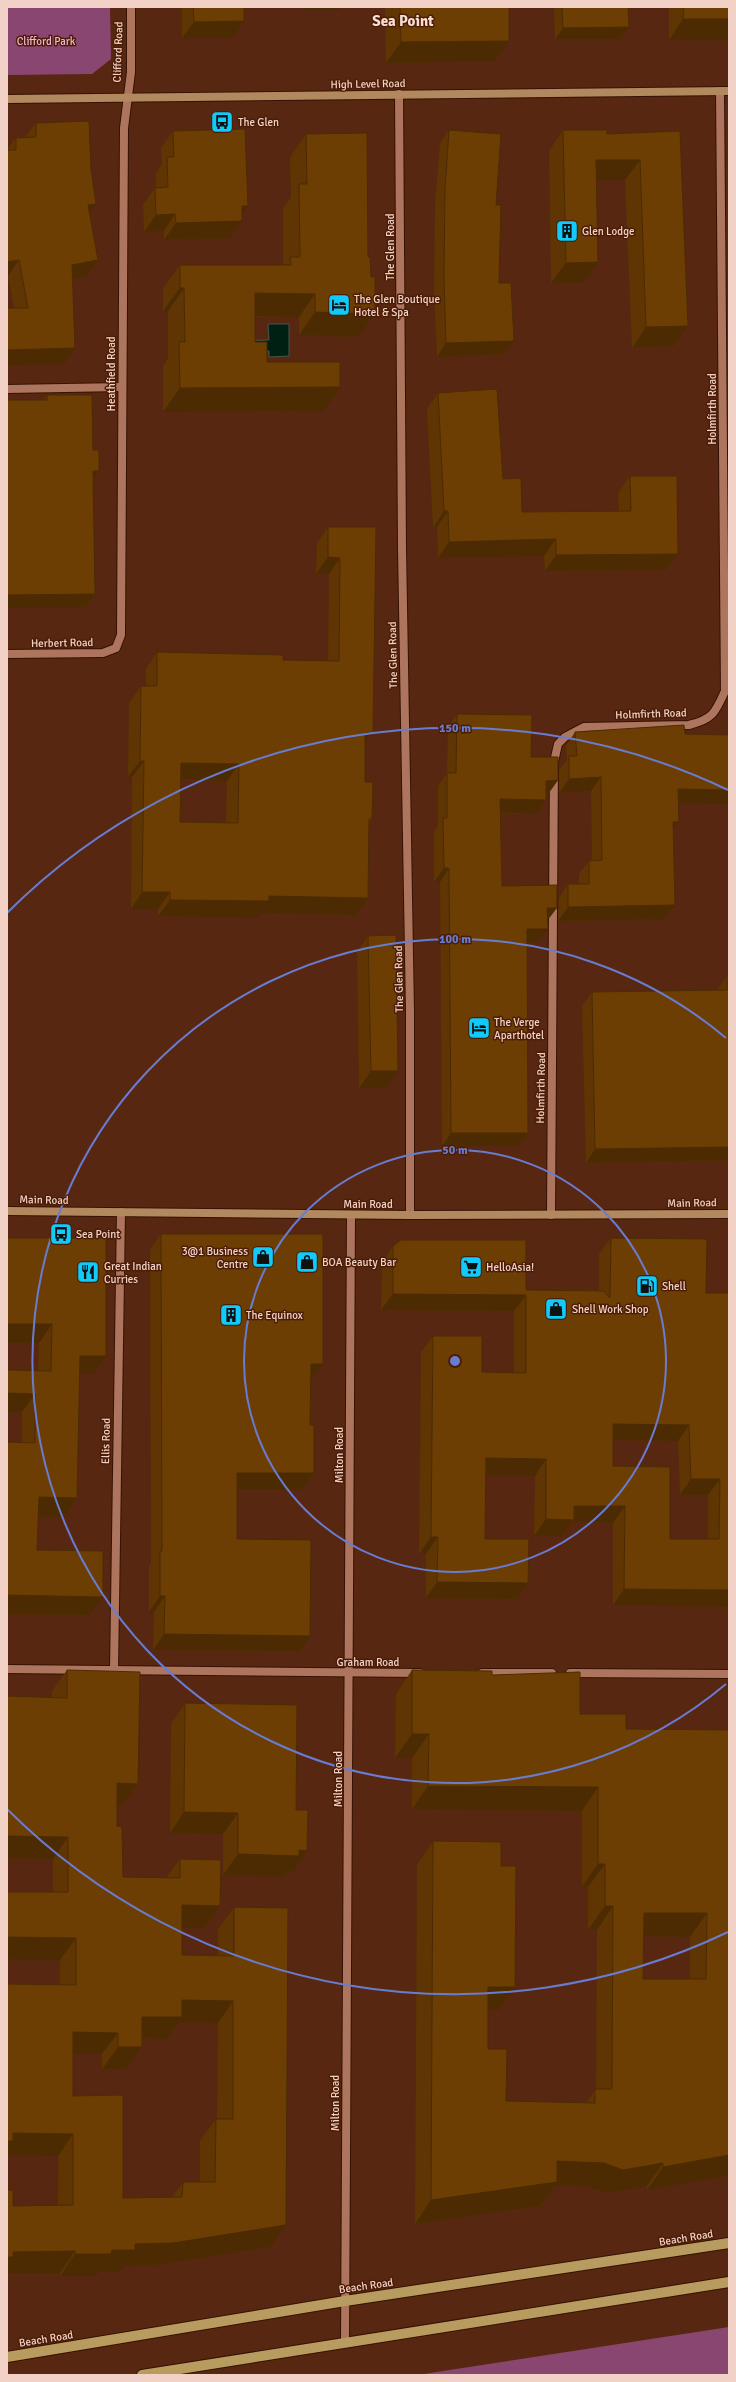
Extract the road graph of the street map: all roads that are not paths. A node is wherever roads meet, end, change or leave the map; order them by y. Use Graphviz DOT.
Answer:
graph roads {
  1 [pos="131,7"];
  2 [pos="725,91"];
  3 [pos="399,94"];
  4 [pos="7,99"];
  5 [pos="126,99"];
  6 [pos="122,387"];
  7 [pos="7,389"];
  8 [pos="116,648"];
  9 [pos="7,654"];
  10 [pos="7,1211"];
  11 [pos="121,1212"];
  12 [pos="351,1214"];
  13 [pos="729,1214"];
  14 [pos="410,1215"];
  15 [pos="551,1215"];
  16 [pos="7,1669"];
  17 [pos="114,1670"];
  18 [pos="349,1673"];
  19 [pos="426,1673"];
  20 [pos="472,1673"];
  21 [pos="729,1674"];
  22 [pos="729,2243"];
  23 [pos="729,2282"];
  24 [pos="345,2301"];
  25 [pos="345,2343"];
  26 [pos="7,2357"];
  27 [pos="142,2375"];
  1 -- 5 [label="street, Clifford Road"];
  2 -- 3 [label="main road, High Level Road"];
  2 -- 15 [label="street, Holmfirth Road"];
  3 -- 5 [label="main road, High Level Road"];
  3 -- 14 [label="street, The Glen Road"];
  4 -- 5 [label="main road, High Level Road"];
  5 -- 6 [label="street, Heathfield Road"];
  6 -- 7 [label="street"];
  6 -- 8 [label="street, Heathfield Road"];
  8 -- 9 [label="street, Herbert Road"];
  10 -- 11 [label="main road, Main Road"];
  11 -- 12 [label="main road, Main Road"];
  11 -- 17 [label="street, Ellis Road"];
  12 -- 14 [label="main road, Main Road"];
  12 -- 18 [label="street, Milton Road"];
  13 -- 15 [label="main road, Main Road"];
  14 -- 15 [label="main road, Main Road"];
  16 -- 17 [label="street, Graham Road"];
  17 -- 18 [label="street, Graham Road"];
  18 -- 19 [label="street, Graham Road"];
  18 -- 24 [label="street, Milton Road"];
  20 -- 21 [label="street"];
  22 -- 24 [label="main road, Beach Road"];
  23 -- 25 [label="main road"];
  24 -- 25 [label="street, Milton Road"];
  24 -- 26 [label="main road, Beach Road"];
  25 -- 27 [label="main road"];
}
